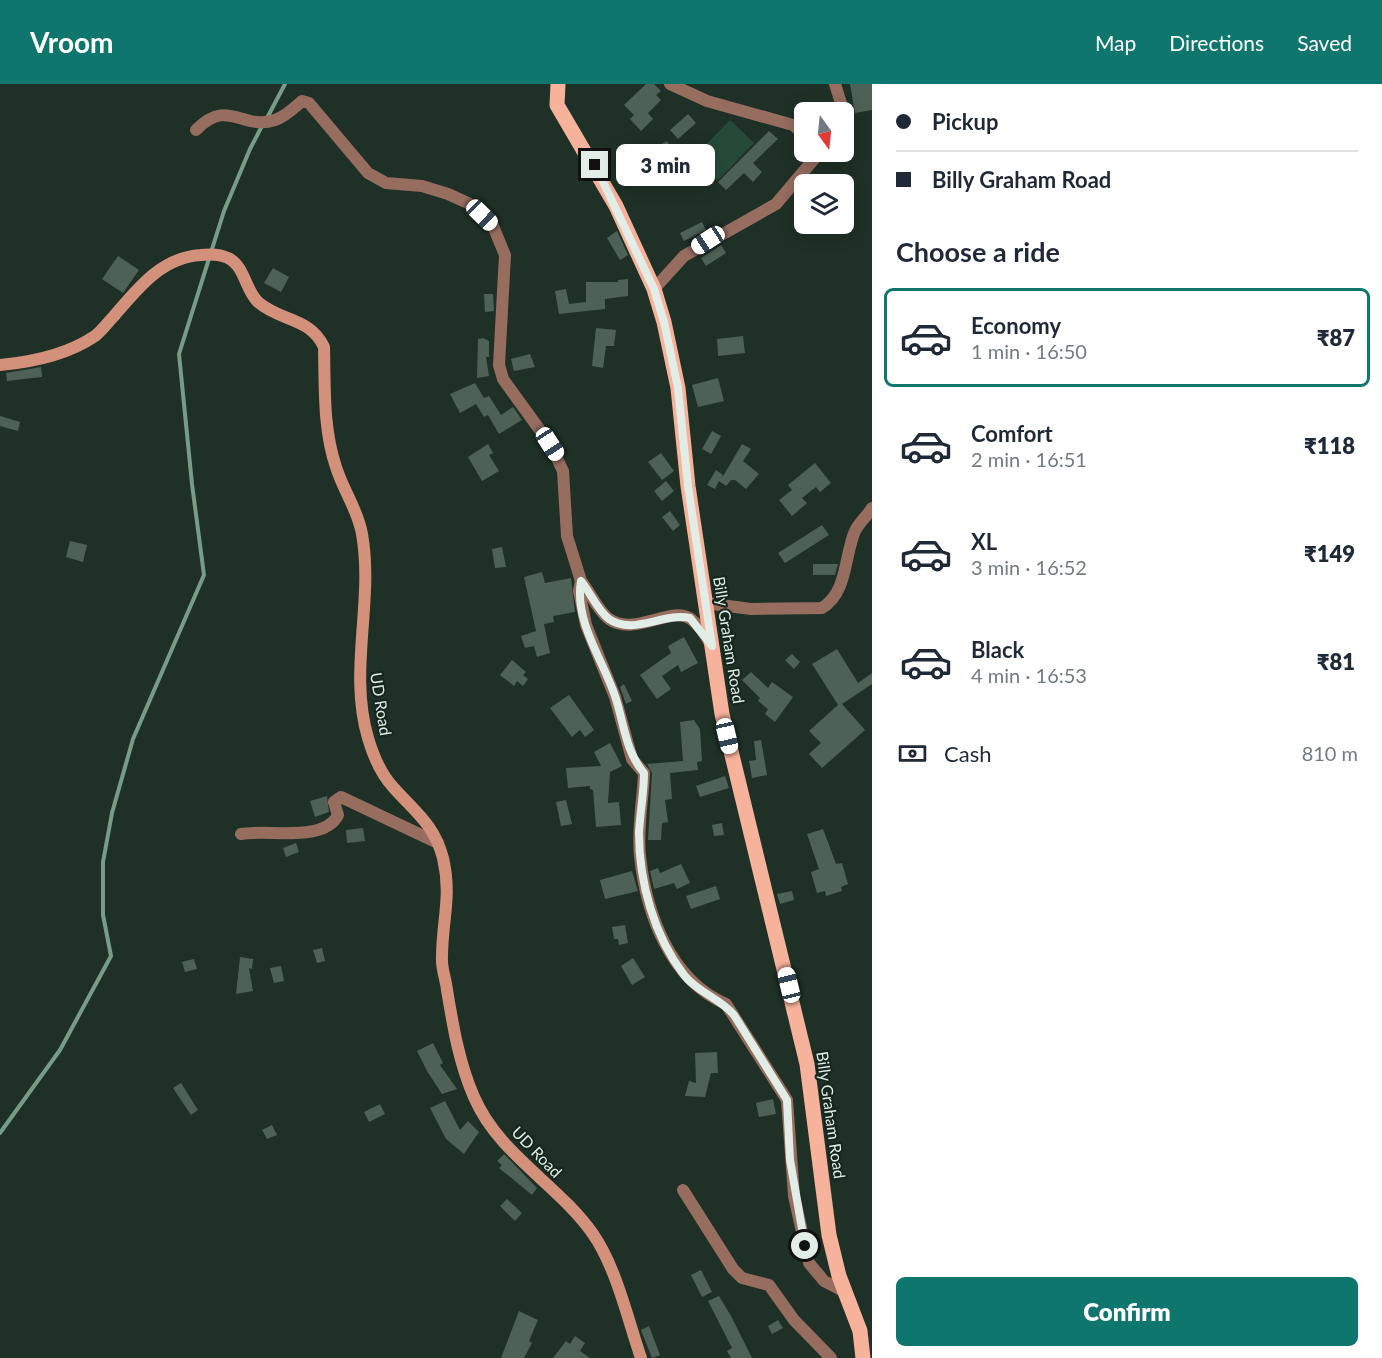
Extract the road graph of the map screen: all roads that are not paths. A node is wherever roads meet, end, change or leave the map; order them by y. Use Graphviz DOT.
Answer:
graph roads {
  1 [pos="558,84"];
  2 [pos="670,84"];
  3 [pos="835,84"];
  4 [pos="841,102"];
  5 [pos="794,126"];
  6 [pos="196,130"];
  7 [pos="811,162"];
  8 [pos="654,289"];
  9 [pos="0,365"];
  10 [pos="872,508"];
  11 [pos="581,581"];
  12 [pos="705,603"];
  13 [pos="712,646"];
  14 [pos="241,834"];
  15 [pos="438,843"];
  16 [pos="683,1190"];
  17 [pos="845,1292"];
  18 [pos="641,1358"];
  19 [pos="831,1358"];
  20 [pos="863,1358"];
  1 -- 8 [label="main road, Billy Graham Road"];
  2 -- 5 [label="street"];
  3 -- 4 [label="street"];
  6 -- 11 [label="street"];
  7 -- 8 [label="street"];
  8 -- 12 [label="main road, Billy Graham Road"];
  9 -- 15 [label="main road, UD Road"];
  10 -- 12 [label="street"];
  11 -- 13 [label="street"];
  11 -- 17 [label="street"];
  12 -- 13 [label="main road, Billy Graham Road"];
  13 -- 17 [label="main road, Billy Graham Road"];
  14 -- 15 [label="street"];
  15 -- 18 [label="main road, UD Road"];
  16 -- 19 [label="street"];
  17 -- 20 [label="main road, Billy Graham Road"];
}
